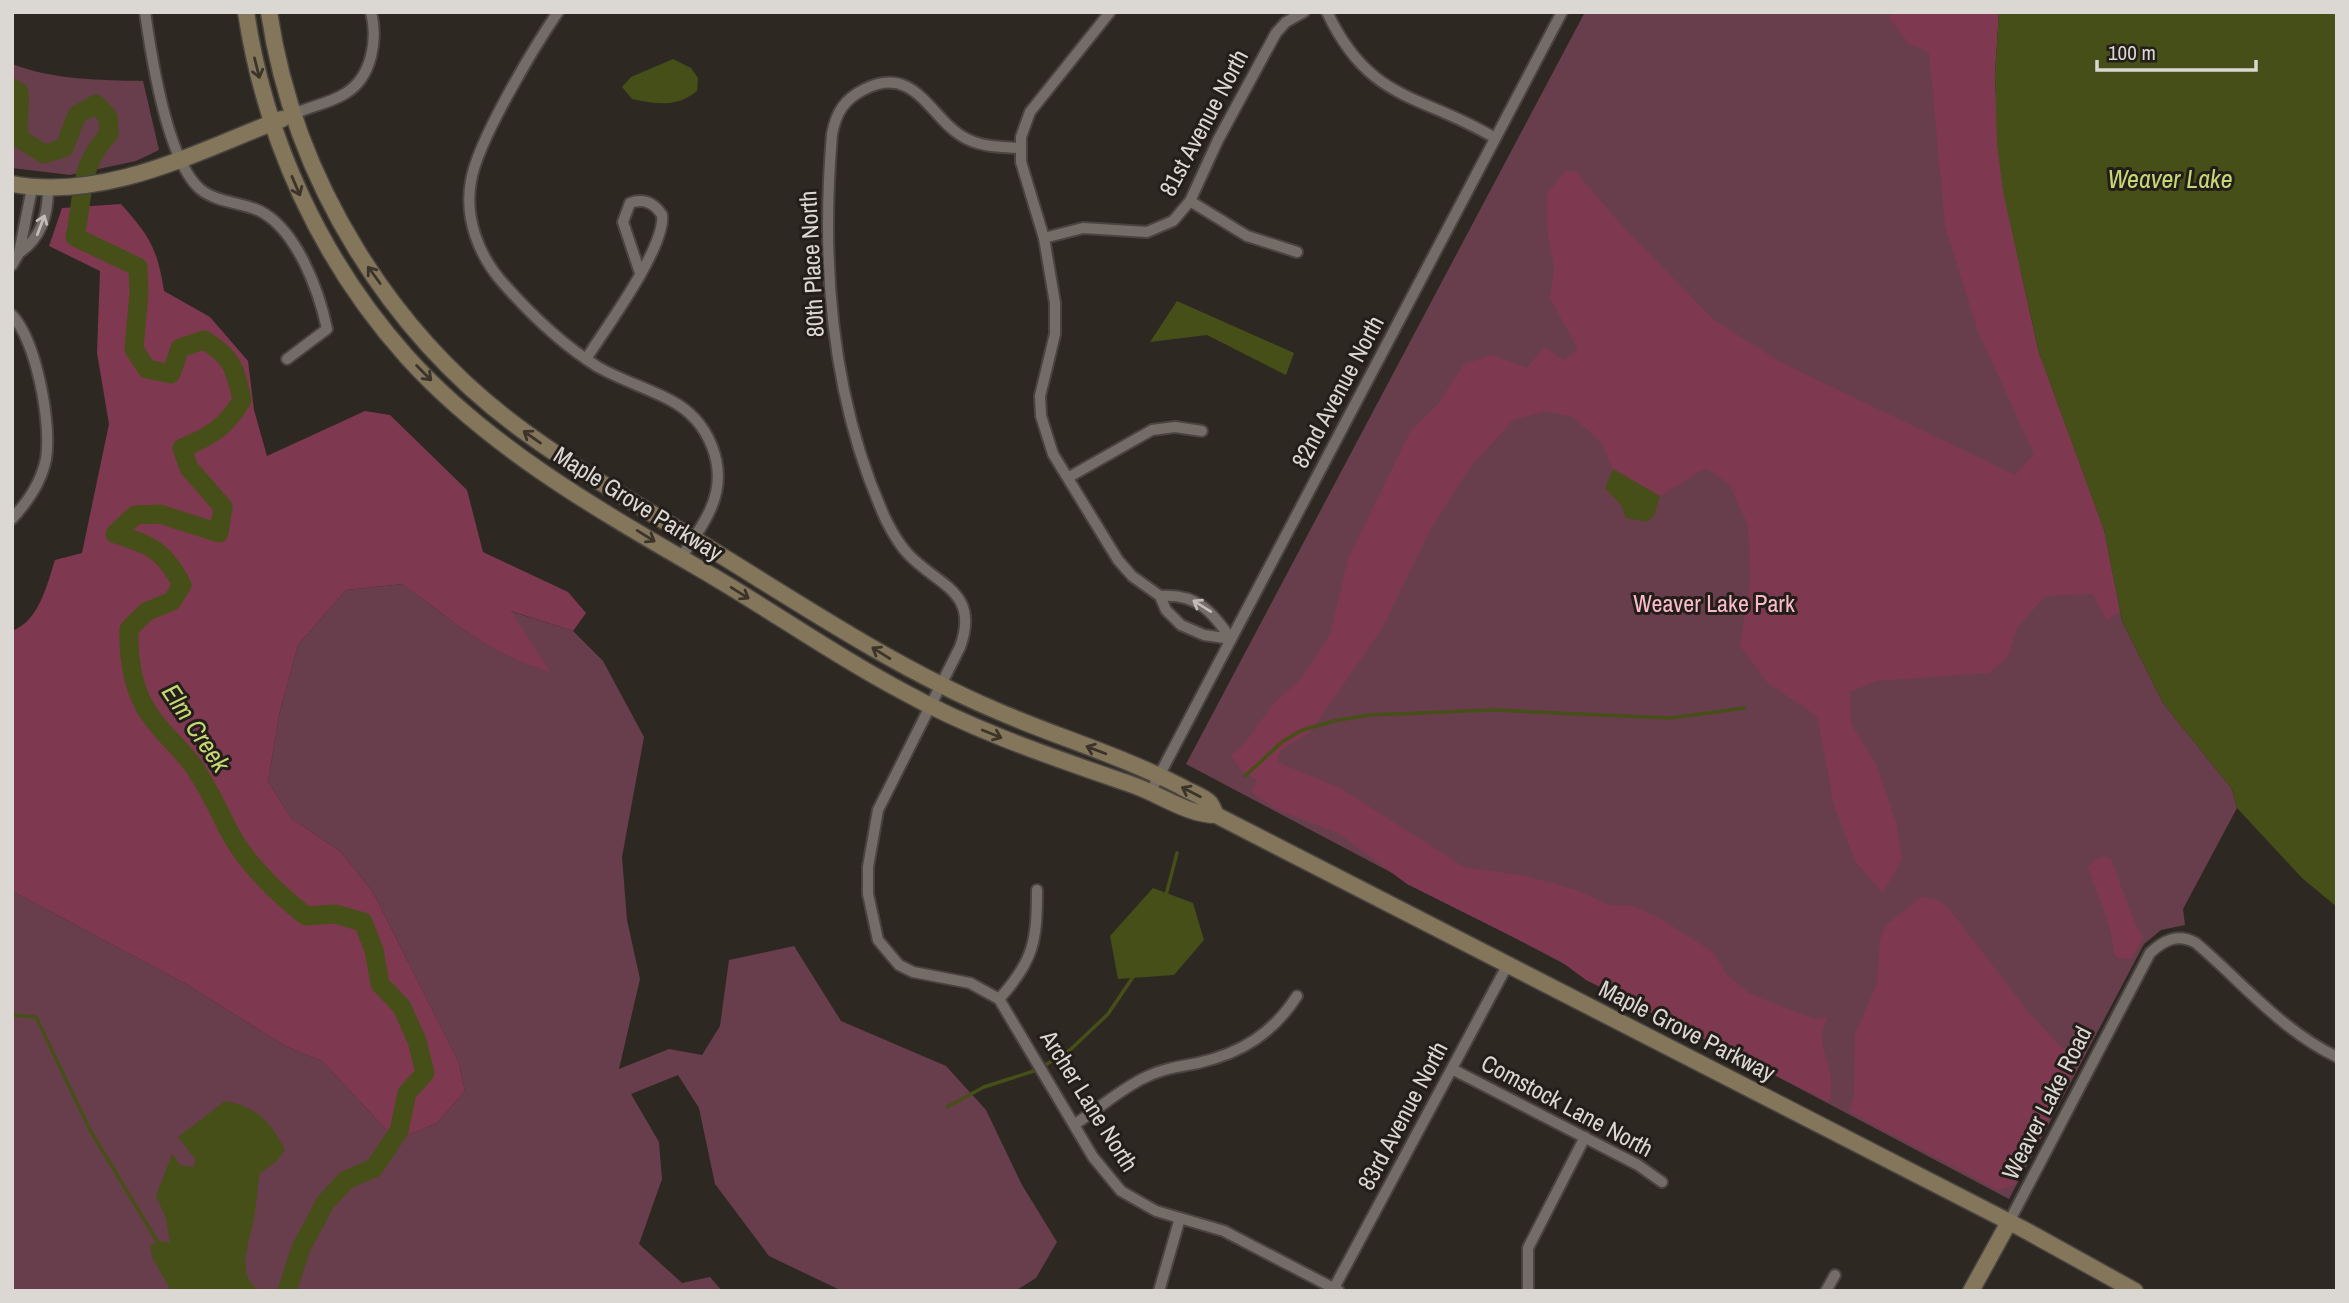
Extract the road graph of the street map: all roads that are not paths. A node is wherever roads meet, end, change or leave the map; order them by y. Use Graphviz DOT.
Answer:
graph roads {
  1 [pos="145,12"];
  2 [pos="246,12"];
  3 [pos="269,12"];
  4 [pos="371,12"];
  5 [pos="558,12"];
  6 [pos="1110,12"];
  7 [pos="1304,12"];
  8 [pos="1327,12"];
  9 [pos="1562,12"];
  10 [pos="294,114"];
  11 [pos="273,122"];
  12 [pos="1495,138"];
  13 [pos="1020,148"];
  14 [pos="181,158"];
  15 [pos="12,184"];
  16 [pos="32,188"];
  17 [pos="55,189"];
  18 [pos="1190,201"];
  19 [pos="1044,238"];
  20 [pos="1297,252"];
  21 [pos="19,253"];
  22 [pos="12,265"];
  23 [pos="640,273"];
  24 [pos="12,315"];
  25 [pos="287,359"];
  26 [pos="586,359"];
  27 [pos="1202,431"];
  28 [pos="1069,477"];
  29 [pos="12,519"];
  30 [pos="694,538"];
  31 [pos="681,558"];
  32 [pos="1160,596"];
  33 [pos="1231,639"];
  34 [pos="940,687"];
  35 [pos="930,706"];
  36 [pos="1159,775"];
  37 [pos="1151,791"];
  38 [pos="1216,815"];
  39 [pos="1037,890"];
  40 [pos="1508,964"];
  41 [pos="1297,996"];
  42 [pos="999,999"];
  43 [pos="2337,1057"];
  44 [pos="1452,1069"];
  45 [pos="1074,1124"];
  46 [pos="1585,1137"];
  47 [pos="1662,1182"];
  48 [pos="1180,1218"];
  49 [pos="2009,1222"];
  50 [pos="1835,1275"];
  51 [pos="1337,1289"];
  52 [pos="1159,1291"];
  53 [pos="1528,1291"];
  54 [pos="1826,1291"];
  55 [pos="1971,1291"];
  56 [pos="2136,1291"];
  1 -- 14 [label="street"];
  2 -- 11 [label="main road, Maple Grove Parkway, one-way"];
  3 -- 10 [label="main road, Maple Grove Parkway"];
  4 -- 10 [label="street"];
  5 -- 26 [label="street"];
  6 -- 13 [label="street"];
  7 -- 18 [label="street, 81st Avenue North"];
  8 -- 12 [label="street"];
  9 -- 12 [label="street, 82nd Avenue North"];
  10 -- 11 [label="main road"];
  30 -- 10 [label="main road, Maple Grove Parkway, one-way"];
  11 -- 14 [label="main road"];
  11 -- 31 [label="main road, Maple Grove Parkway, one-way"];
  12 -- 33 [label="street, 82nd Avenue North"];
  13 -- 19 [label="street"];
  13 -- 34 [label="street, 80th Place North"];
  14 -- 17 [label="main road"];
  14 -- 25 [label="street"];
  15 -- 16 [label="main road"];
  16 -- 17 [label="main road"];
  16 -- 21 [label="street"];
  21 -- 17 [label="street, one-way"];
  18 -- 19 [label="street, 81st Avenue North"];
  18 -- 20 [label="street"];
  19 -- 28 [label="street"];
  21 -- 22 [label="street"];
  23 -- 23 [label="street"];
  23 -- 26 [label="street"];
  24 -- 29 [label="street"];
  26 -- 30 [label="street"];
  27 -- 28 [label="street"];
  28 -- 32 [label="street"];
  30 -- 31 [label="street"];
  34 -- 30 [label="main road, Maple Grove Parkway, one-way"];
  31 -- 35 [label="main road, Maple Grove Parkway, one-way"];
  32 -- 33 [label="street"];
  33 -- 32 [label="street, one-way"];
  33 -- 36 [label="street, 82nd Avenue North"];
  34 -- 35 [label="street, 80th Place North"];
  36 -- 34 [label="main road, Maple Grove Parkway, one-way"];
  35 -- 37 [label="main road, Maple Grove Parkway, one-way"];
  35 -- 42 [label="street"];
  36 -- 37 [label="street, 82nd Avenue North"];
  38 -- 36 [label="main road, Maple Grove Parkway, one-way"];
  37 -- 38 [label="main road, Maple Grove Parkway"];
  38 -- 40 [label="main road, Maple Grove Parkway"];
  39 -- 42 [label="street"];
  40 -- 44 [label="street, 83rd Avenue North"];
  40 -- 49 [label="main road, Maple Grove Parkway"];
  41 -- 45 [label="street"];
  42 -- 45 [label="street, Archer Lane North"];
  43 -- 49 [label="street, Weaver Lake Road"];
  44 -- 46 [label="street, Comstock Lane North"];
  44 -- 51 [label="street, 83rd Avenue North"];
  45 -- 48 [label="street, Archer Lane North"];
  46 -- 47 [label="street, Comstock Lane North"];
  46 -- 53 [label="street"];
  48 -- 51 [label="street, Archer Lane North"];
  48 -- 52 [label="street"];
  49 -- 55 [label="main road, Weaver Lake Road"];
  49 -- 56 [label="main road, Maple Grove Parkway"];
  50 -- 54 [label="street"];
}
